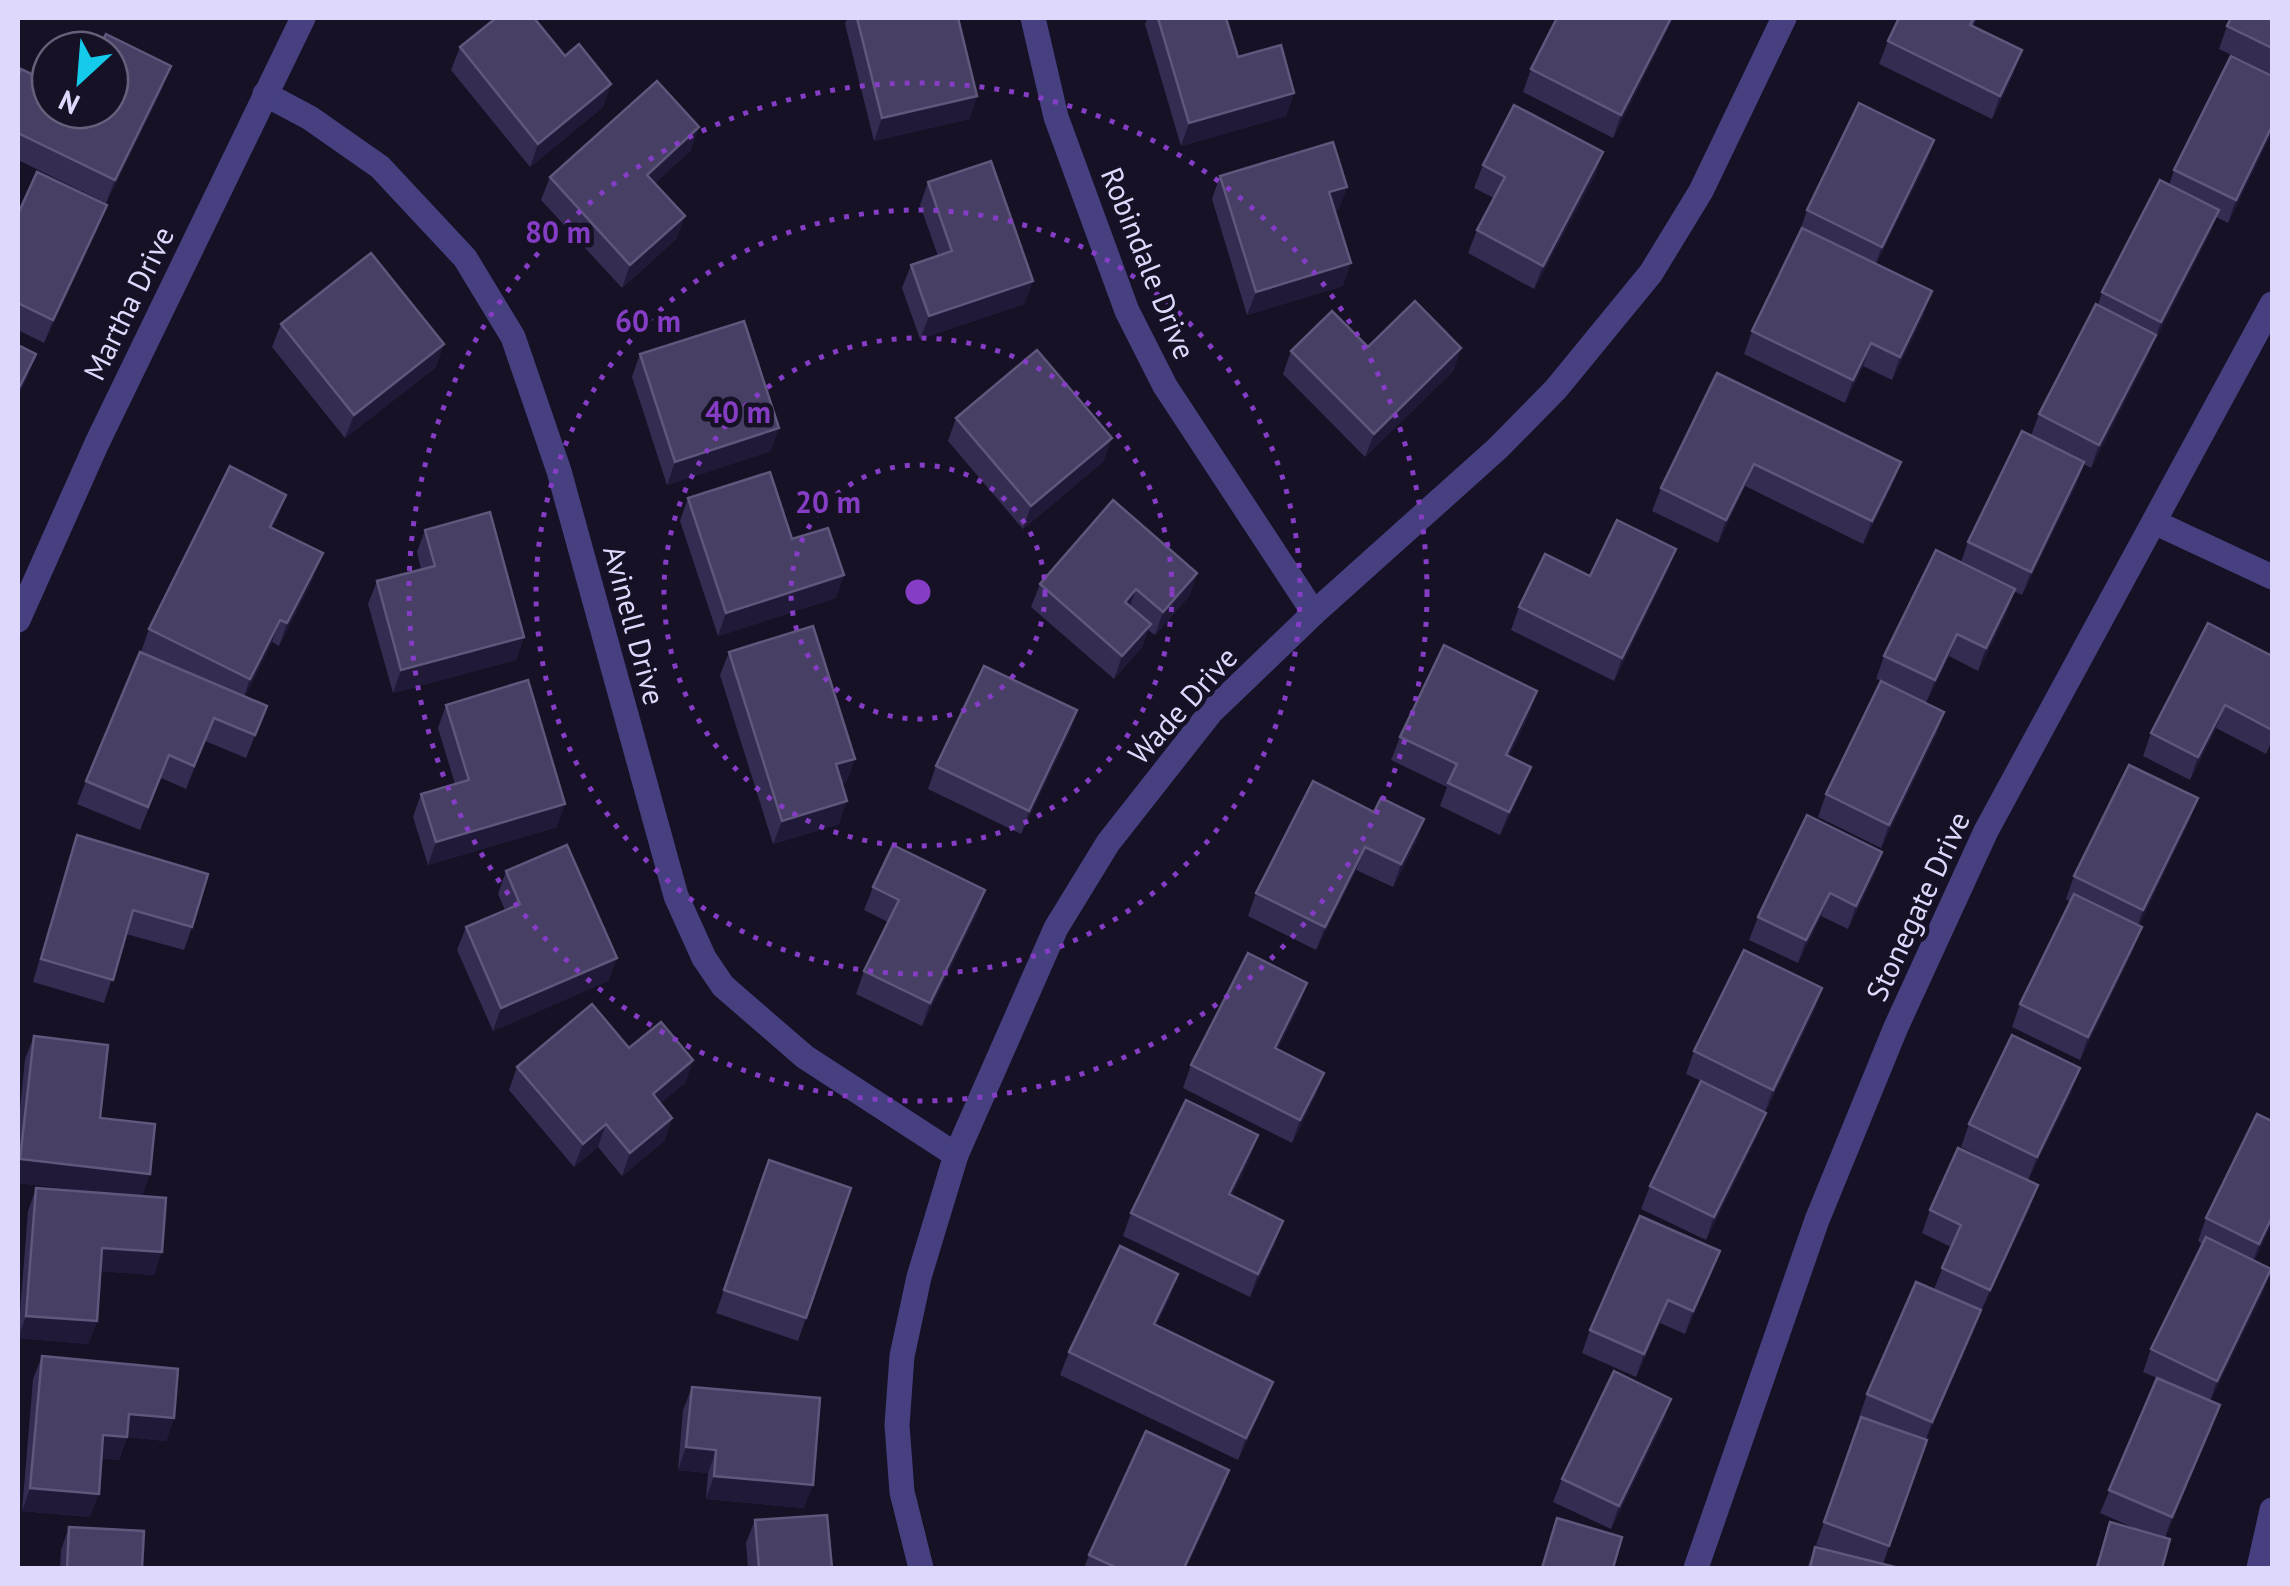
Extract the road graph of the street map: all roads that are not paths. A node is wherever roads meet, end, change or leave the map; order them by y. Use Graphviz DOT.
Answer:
graph roads {
  1 [pos="303,18"];
  2 [pos="1033,18"];
  3 [pos="1784,18"];
  4 [pos="266,94"];
  5 [pos="2272,304"];
  6 [pos="2154,522"];
  7 [pos="2272,576"];
  8 [pos="1314,613"];
  9 [pos="18,620"];
  10 [pos="956,1155"];
  11 [pos="2272,1510"];
  12 [pos="921,1568"];
  13 [pos="1696,1568"];
  14 [pos="2259,1568"];
  1 -- 4 [label="street, Martha Drive"];
  2 -- 8 [label="street, Robindale Drive"];
  3 -- 8 [label="street, Wade Drive"];
  4 -- 9 [label="street, Martha Drive"];
  4 -- 10 [label="street, Avinell Drive"];
  5 -- 6 [label="street, Stonegate Drive"];
  6 -- 7 [label="street"];
  6 -- 13 [label="street, Stonegate Drive"];
  8 -- 10 [label="street, Wade Drive"];
  10 -- 12 [label="street, Wade Drive"];
  11 -- 14 [label="street"];
}
